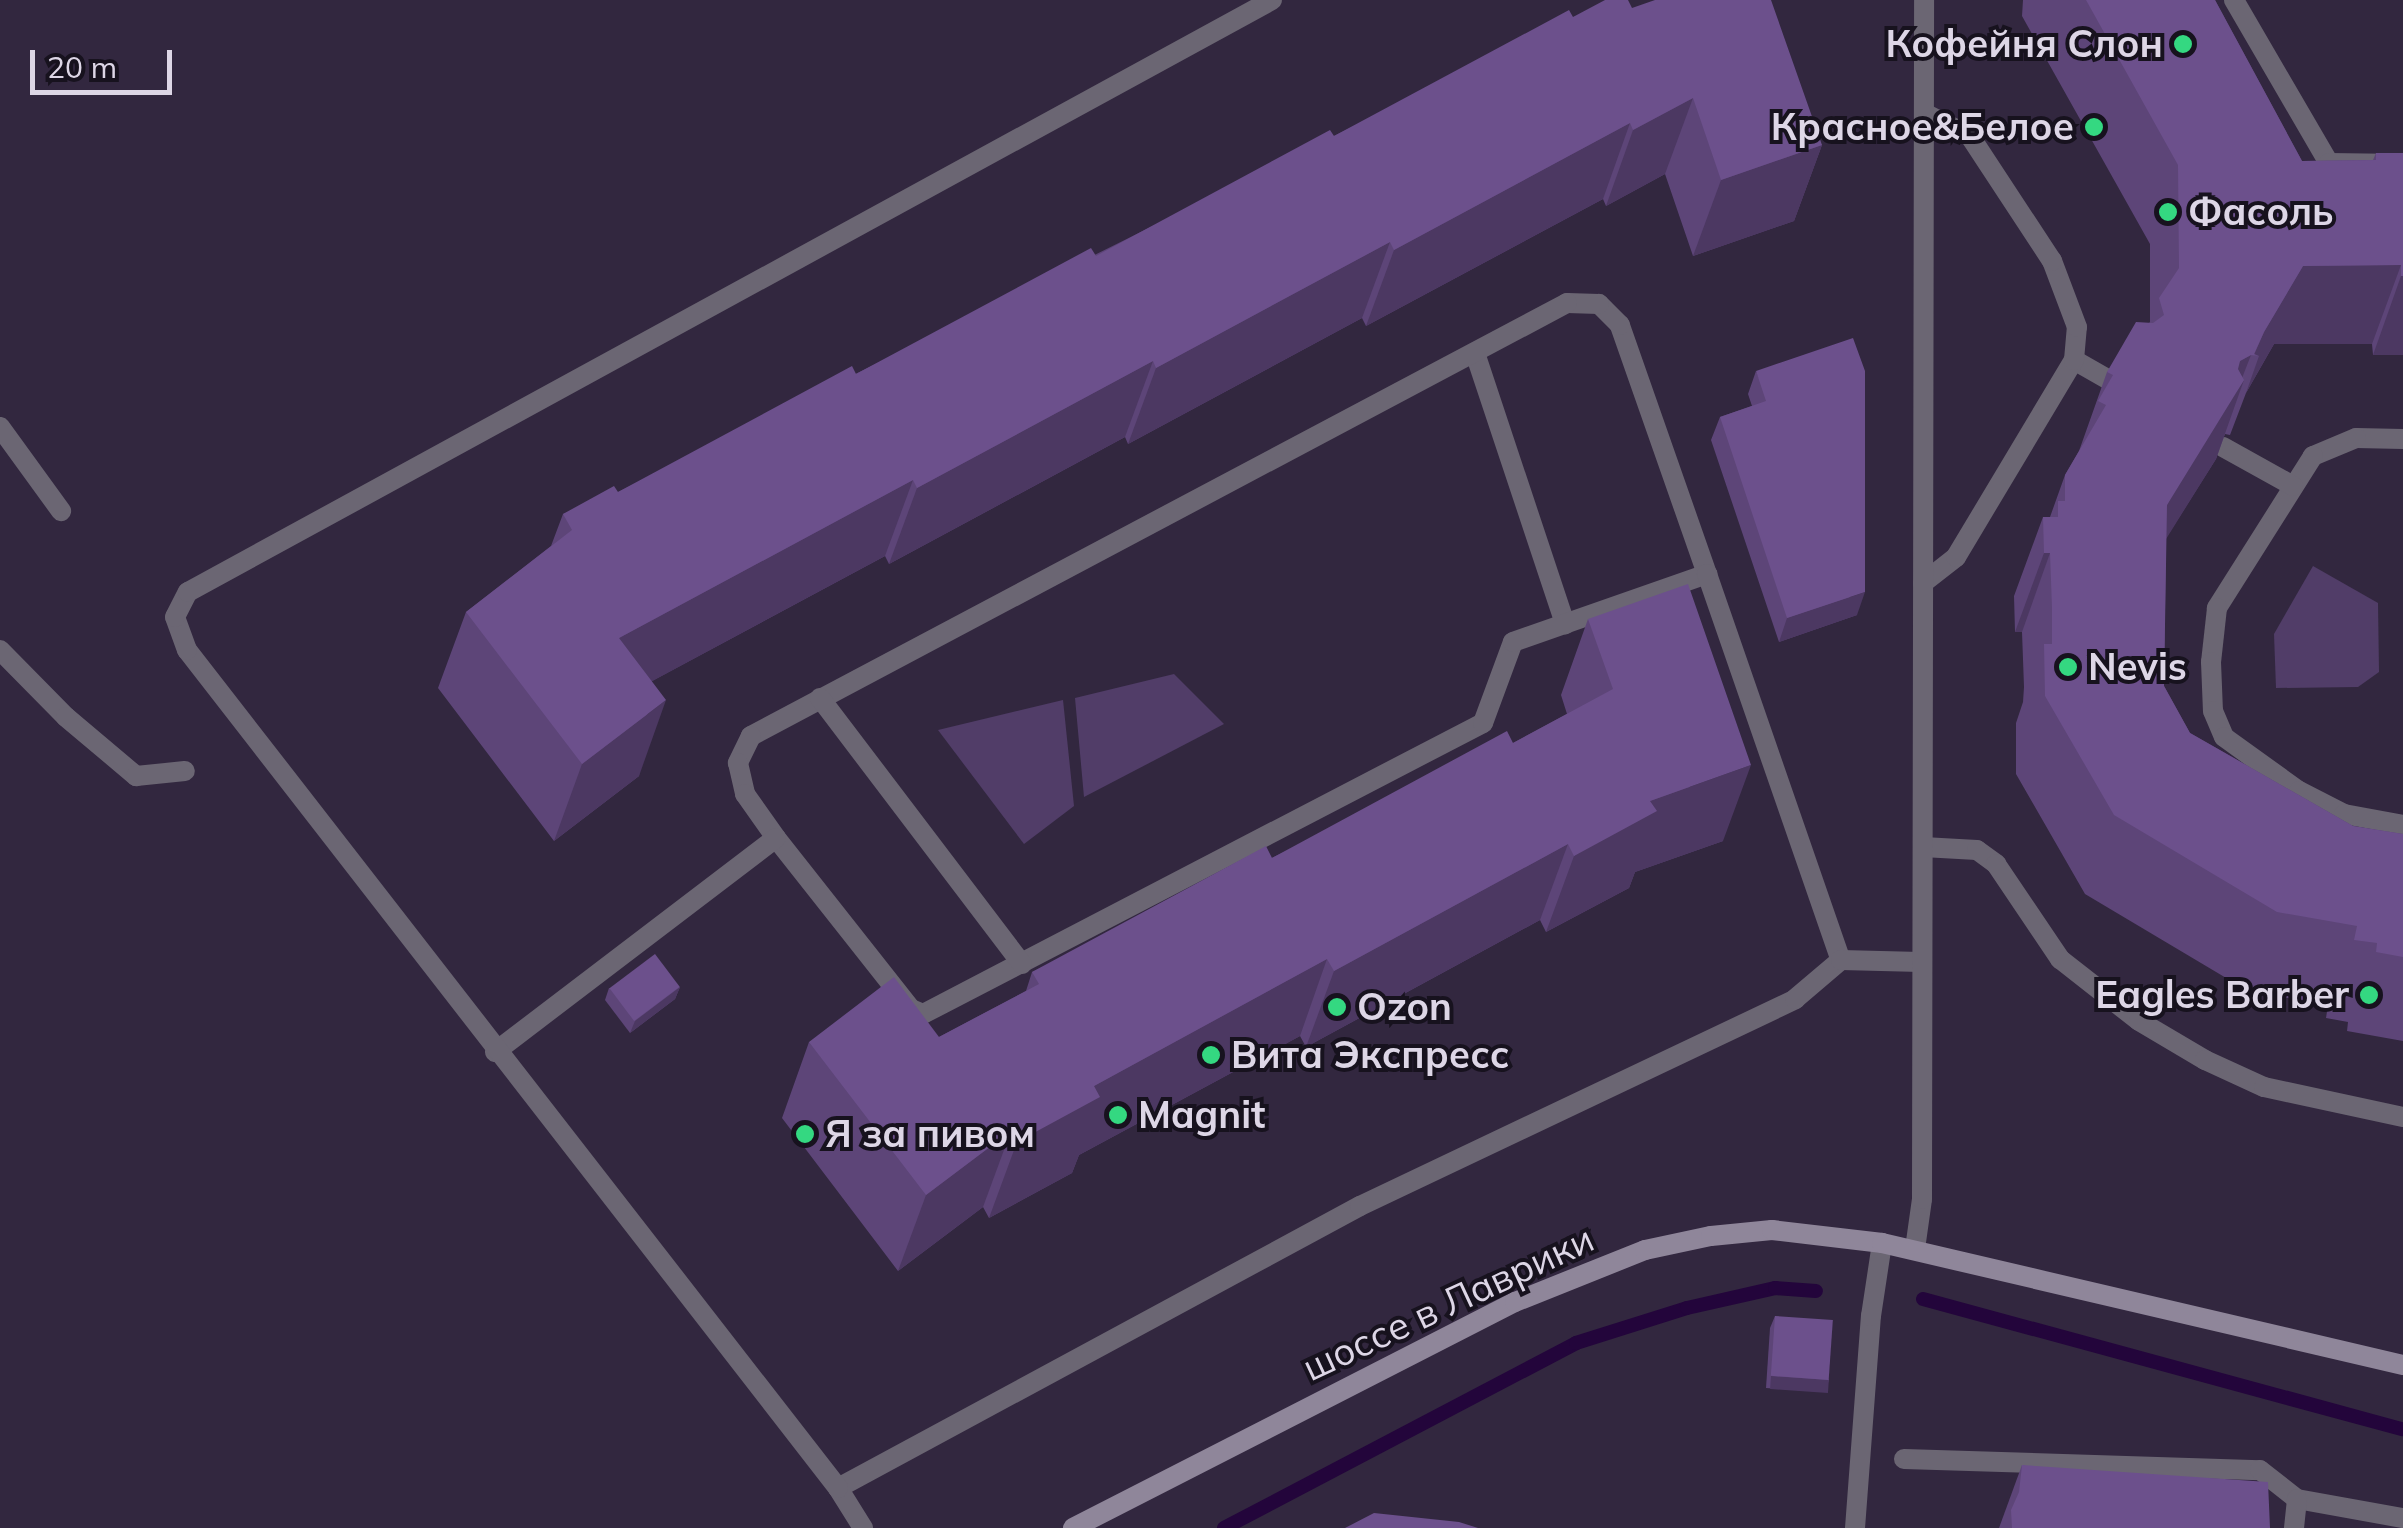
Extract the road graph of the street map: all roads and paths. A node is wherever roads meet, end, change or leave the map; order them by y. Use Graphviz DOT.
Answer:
graph roads {
  1 [pos="1272,0"];
  2 [pos="1924,0"];
  3 [pos="2234,0"];
  4 [pos="1924,113"];
  5 [pos="2403,164"];
  6 [pos="1475,353"];
  7 [pos="2074,360"];
  8 [pos="2123,388"];
  9 [pos="0,427"];
  10 [pos="2403,438"];
  11 [pos="2223,447"];
  12 [pos="2292,486"];
  13 [pos="61,511"];
  14 [pos="1707,574"];
  15 [pos="1923,583"];
  16 [pos="1565,624"];
  17 [pos="0,650"];
  18 [pos="820,698"];
  19 [pos="185,771"];
  20 [pos="2403,825"];
  21 [pos="776,838"];
  22 [pos="1923,847"];
  23 [pos="1841,960"];
  24 [pos="1921,962"];
  25 [pos="1022,964"];
  26 [pos="495,1052"];
  27 [pos="2403,1117"];
  28 [pos="1882,1243"];
  29 [pos="1914,1249"];
  30 [pos="2403,1365"];
  31 [pos="1904,1459"];
  32 [pos="838,1488"];
  33 [pos="2297,1500"];
  34 [pos="2403,1518"];
  35 [pos="863,1528"];
  36 [pos="1073,1528"];
  37 [pos="1855,1528"];
  38 [pos="2294,1528"];
  1 -- 26 [label="street"];
  2 -- 4 [label="street"];
  3 -- 5 [label="street"];
  4 -- 7 [label="street"];
  4 -- 15 [label="street"];
  6 -- 14 [label="street"];
  6 -- 16 [label="street"];
  6 -- 18 [label="street"];
  7 -- 8 [label="street"];
  7 -- 15 [label="street"];
  9 -- 13 [label="street"];
  10 -- 12 [label="street"];
  11 -- 12 [label="street"];
  12 -- 20 [label="street"];
  14 -- 16 [label="street"];
  14 -- 23 [label="street"];
  15 -- 22 [label="street"];
  16 -- 25 [label="street"];
  17 -- 19 [label="street"];
  18 -- 21 [label="street"];
  18 -- 25 [label="street"];
  21 -- 25 [label="street"];
  21 -- 26 [label="street"];
  22 -- 24 [label="street"];
  22 -- 27 [label="street"];
  23 -- 24 [label="street"];
  23 -- 32 [label="street"];
  24 -- 29 [label="street"];
  26 -- 32 [label="street"];
  28 -- 29 [label="street, шоссе в Лаврики"];
  28 -- 36 [label="street, шоссе в Лаврики"];
  28 -- 37 [label="street"];
  29 -- 30 [label="street, шоссе в Лаврики"];
  31 -- 33 [label="street"];
  32 -- 35 [label="street"];
  33 -- 34 [label="street"];
  33 -- 38 [label="street"];
}
